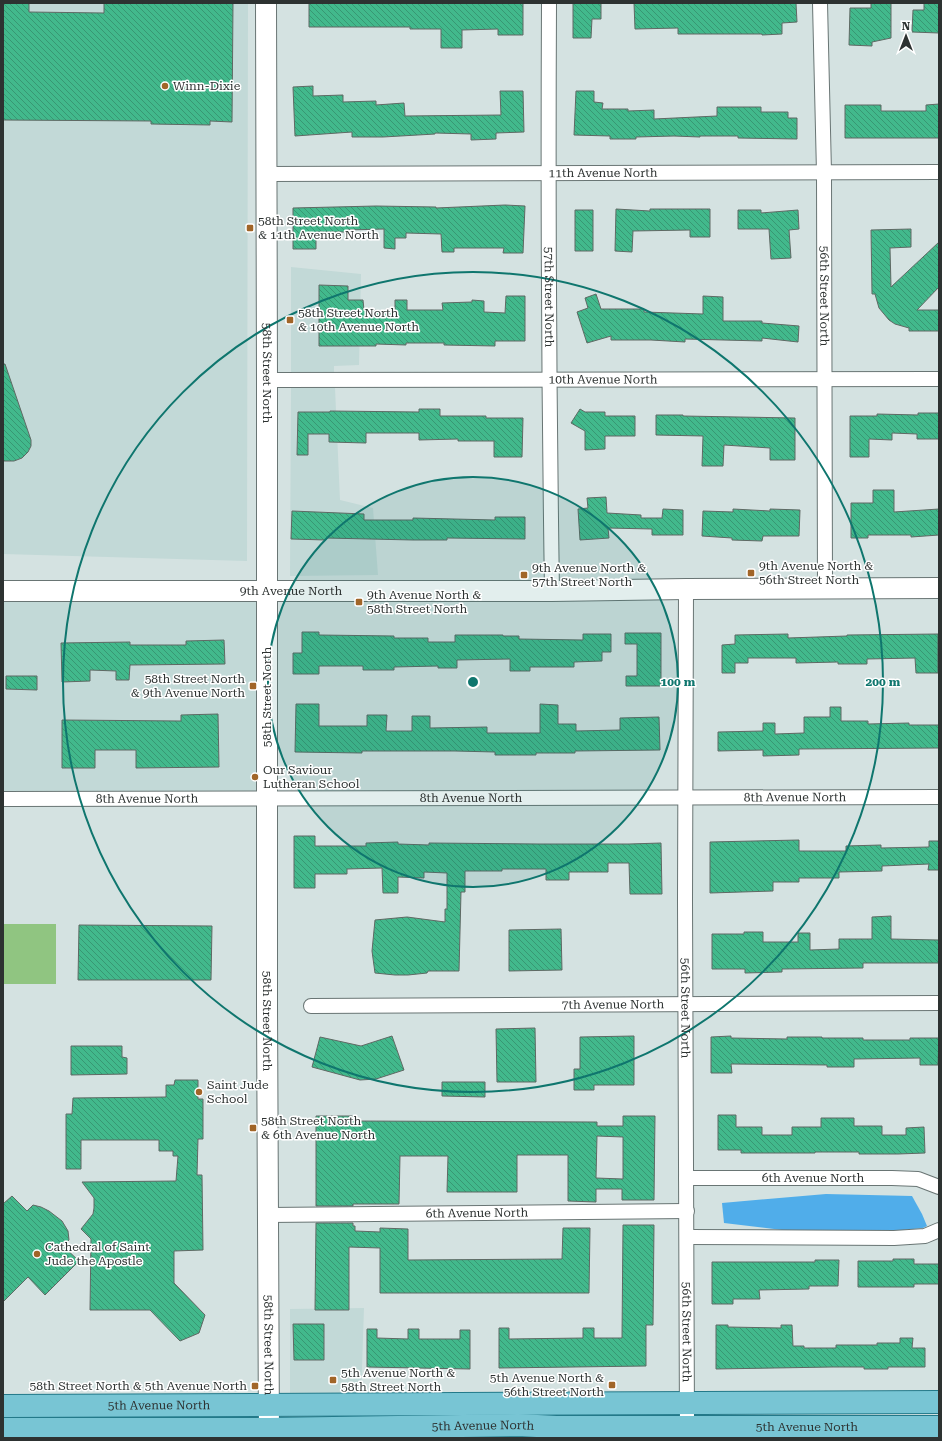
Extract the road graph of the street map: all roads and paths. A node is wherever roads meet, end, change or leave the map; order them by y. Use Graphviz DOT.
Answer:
graph roads {
  1 [pos="266,3"];
  2 [pos="549,3"];
  3 [pos="820,3"];
  4 [pos="939,172"];
  5 [pos="824,173"];
  6 [pos="267,174"];
  7 [pos="548,174"];
  8 [pos="939,379"];
  9 [pos="267,380"];
  10 [pos="549,380"];
  11 [pos="825,380"];
  12 [pos="939,588"];
  13 [pos="686,589"];
  14 [pos="825,589"];
  15 [pos="267,590"];
  16 [pos="3,591"];
  17 [pos="552,591"];
  18 [pos="939,797"];
  19 [pos="685,798"];
  20 [pos="3,799"];
  21 [pos="267,799"];
  22 [pos="939,1003"];
  23 [pos="685,1004"];
  24 [pos="312,1006"];
  25 [pos="686,1178"];
  26 [pos="939,1187"];
  27 [pos="687,1211"];
  28 [pos="268,1215"];
  29 [pos="939,1230"];
  30 [pos="686,1237"];
  31 [pos="939,1402"];
  32 [pos="687,1403"];
  33 [pos="832,1403"];
  34 [pos="556,1404"];
  35 [pos="3,1406"];
  36 [pos="269,1406"];
  37 [pos="687,1427"];
  38 [pos="939,1427"];
  39 [pos="3,1429"];
  40 [pos="556,1432"];
  41 [pos="832,1432"];
  42 [pos="269,1434"];
  1 -- 6 [label="street, 58th Street North"];
  2 -- 7 [label="street, 57th Street North"];
  3 -- 5 [label="street, 56th Street North"];
  4 -- 5 [label="street, 11th Avenue North"];
  5 -- 7 [label="street, 11th Avenue North"];
  5 -- 11 [label="street, 56th Street North"];
  6 -- 7 [label="street, 11th Avenue North"];
  6 -- 9 [label="street, 58th Street North"];
  7 -- 10 [label="street, 57th Street North"];
  8 -- 11 [label="street, 10th Avenue North"];
  9 -- 10 [label="street, 10th Avenue North"];
  9 -- 15 [label="street, 58th Street North"];
  10 -- 11 [label="street, 10th Avenue North"];
  10 -- 17 [label="street, 57th Street North"];
  11 -- 14 [label="street, 56th Street North"];
  12 -- 14 [label="street, 9th Avenue North"];
  13 -- 14 [label="street, 9th Avenue North"];
  13 -- 17 [label="street, 9th Avenue North"];
  13 -- 19 [label="street, 56th Street North"];
  15 -- 16 [label="street, 9th Avenue North"];
  15 -- 17 [label="street, 9th Avenue North"];
  15 -- 21 [label="street, 58th Street North"];
  18 -- 19 [label="street, 8th Avenue North"];
  19 -- 21 [label="street, 8th Avenue North"];
  19 -- 23 [label="street, 56th Street North"];
  20 -- 21 [label="street, 8th Avenue North"];
  21 -- 28 [label="street, 58th Street North"];
  22 -- 23 [label="street, 7th Avenue North"];
  23 -- 24 [label="street, 7th Avenue North"];
  23 -- 25 [label="street, 56th Street North"];
  25 -- 26 [label="street, 6th Avenue North"];
  25 -- 27 [label="street, 56th Street North"];
  27 -- 28 [label="street, 6th Avenue North"];
  27 -- 30 [label="street, 56th Street North"];
  28 -- 36 [label="street, 58th Street North"];
  29 -- 30 [label="street"];
  30 -- 32 [label="street, 56th Street North"];
  31 -- 33 [label="main road, 5th Avenue North"];
  32 -- 33 [label="main road, 5th Avenue North"];
  32 -- 34 [label="main road, 5th Avenue North"];
  32 -- 37 [label="street, 56th Street North"];
  33 -- 41 [label="street"];
  34 -- 36 [label="main road, 5th Avenue North"];
  34 -- 40 [label="street"];
  35 -- 36 [label="main road, 5th Avenue North"];
  36 -- 42 [label="street, 58th Street North"];
  37 -- 40 [label="main road, 5th Avenue North"];
  37 -- 41 [label="main road, 5th Avenue North"];
  38 -- 41 [label="main road, 5th Avenue North"];
  39 -- 42 [label="main road, 5th Avenue North"];
  40 -- 42 [label="main road, 5th Avenue North"];
}
